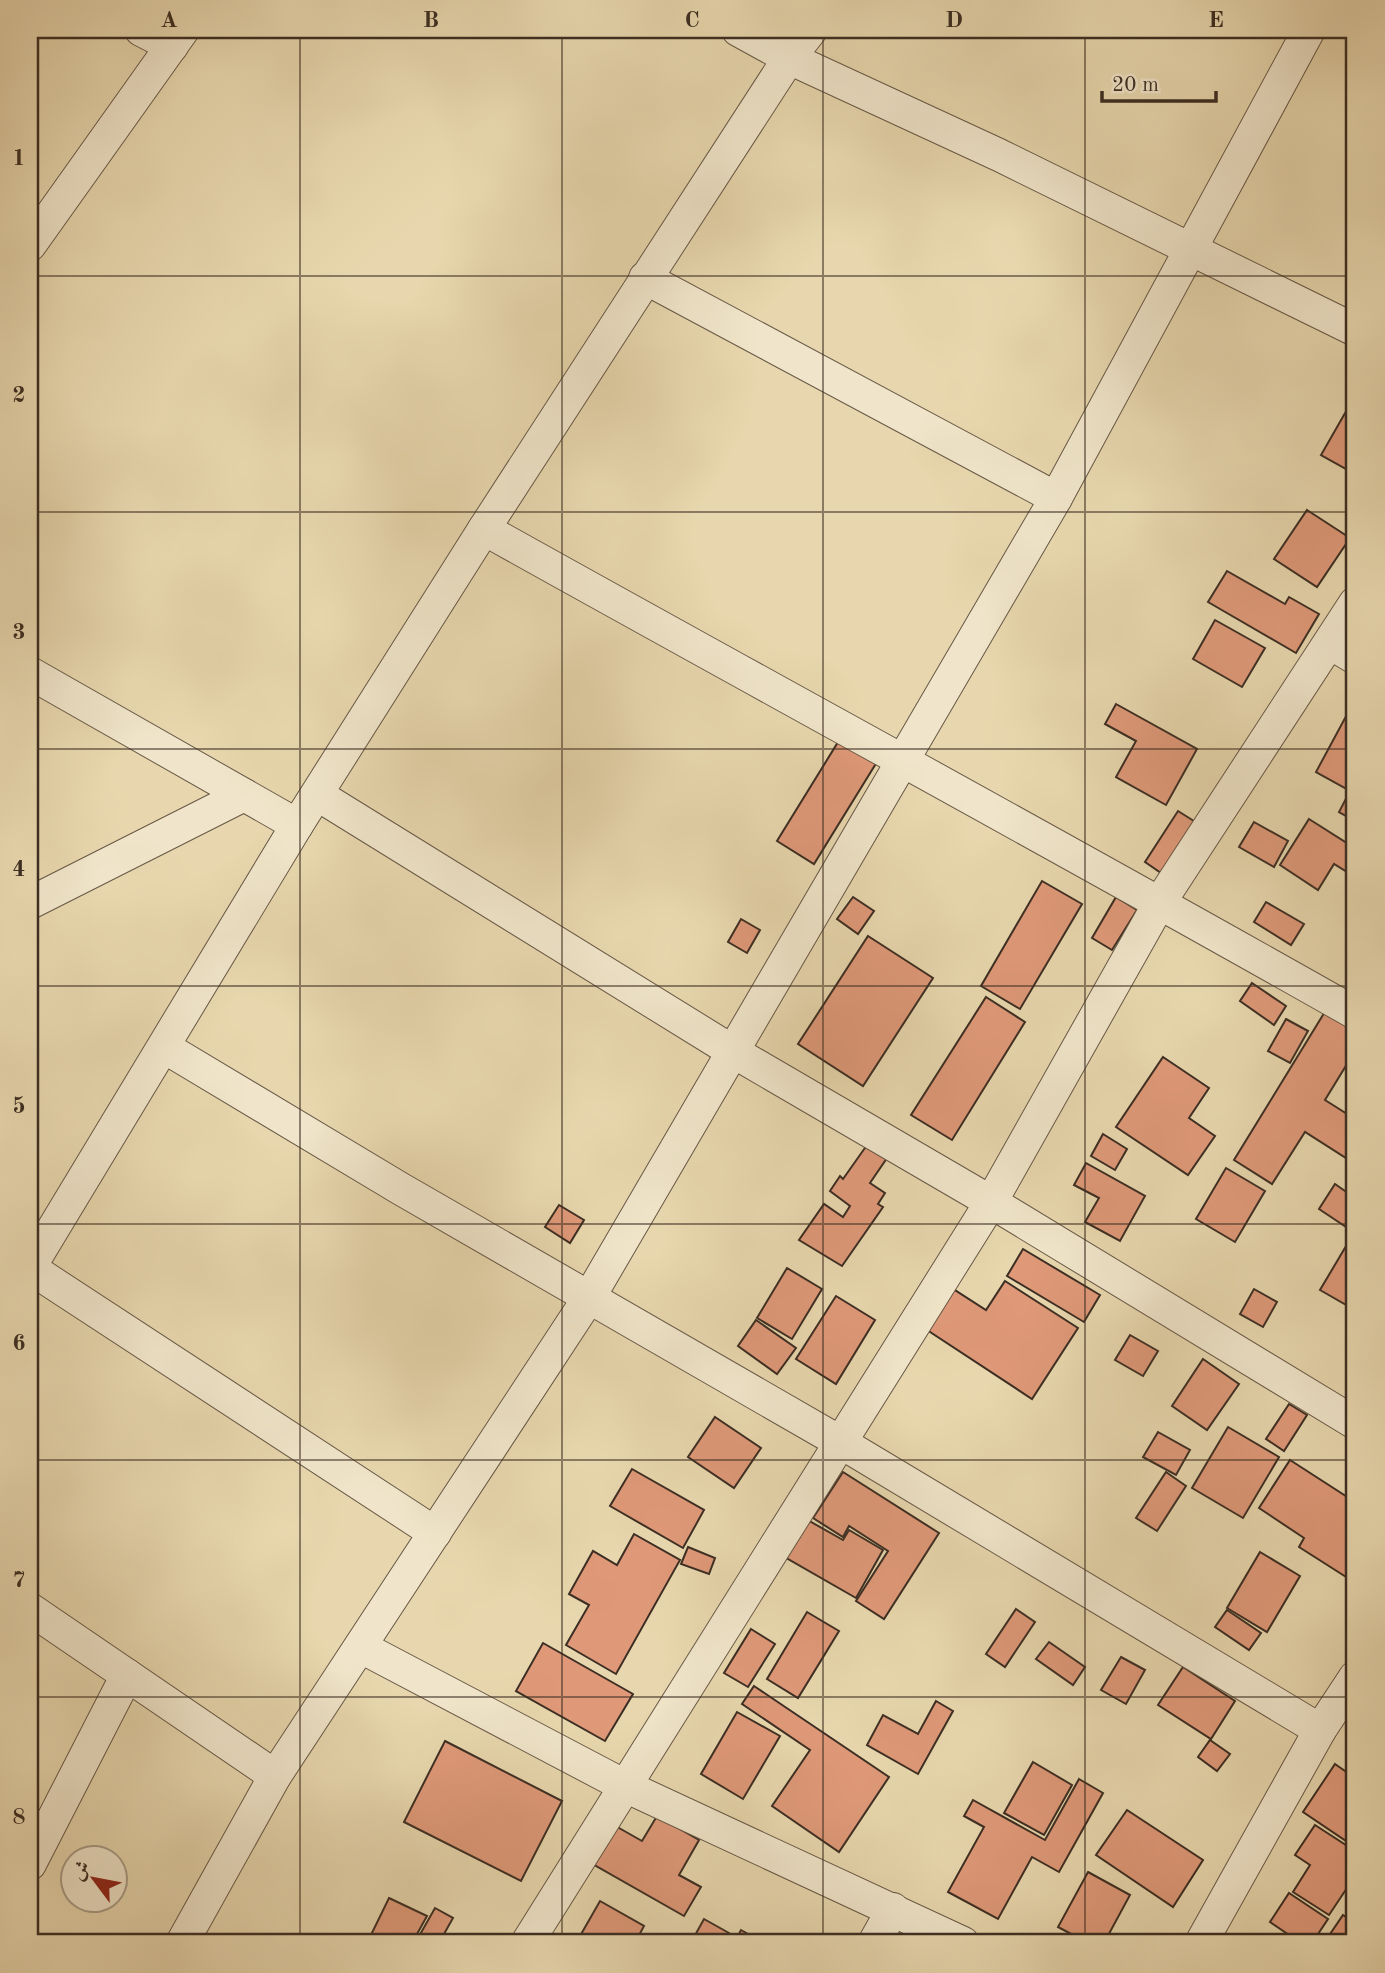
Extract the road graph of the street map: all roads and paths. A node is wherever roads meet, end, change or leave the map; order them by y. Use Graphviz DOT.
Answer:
graph roads {
  1 [pos="141,30"];
  2 [pos="738,30"];
  3 [pos="811,30"];
  4 [pos="1309,30"];
  5 [pos="177,38"];
  6 [pos="789,58"];
  7 [pos="30,245"];
  8 [pos="1191,250"];
  9 [pos="645,278"];
  10 [pos="1355,330"];
  11 [pos="1056,498"];
  12 [pos="484,529"];
  13 [pos="1355,603"];
  14 [pos="1342,651"];
  15 [pos="30,673"];
  16 [pos="901,761"];
  17 [pos="244,795"];
  18 [pos="318,795"];
  19 [pos="297,825"];
  20 [pos="1160,902"];
  21 [pos="30,903"];
  22 [pos="1355,1013"];
  23 [pos="164,1047"];
  24 [pos="732,1051"];
  25 [pos="991,1202"];
  26 [pos="30,1267"];
  27 [pos="590,1296"];
  28 [pos="1355,1423"];
  29 [pos="840,1442"];
  30 [pos="435,1533"];
  31 [pos="30,1609"];
  32 [pos="361,1647"];
  33 [pos="127,1675"];
  34 [pos="1355,1677"];
  35 [pos="1320,1730"];
  36 [pos="275,1776"];
  37 [pos="625,1786"];
  38 [pos="30,1864"];
  39 [pos="893,1909"];
  40 [pos="1215,1938"];
  41 [pos="182,1943"];
  42 [pos="527,1943"];
  43 [pos="874,1943"];
  44 [pos="963,1943"];
  1 -- 5 [label="street"];
  2 -- 6 [label="street"];
  3 -- 6 [label="street"];
  4 -- 8 [label="street"];
  5 -- 7 [label="street"];
  6 -- 8 [label="street"];
  6 -- 9 [label="street"];
  8 -- 10 [label="street"];
  8 -- 11 [label="street"];
  9 -- 11 [label="street"];
  9 -- 12 [label="street"];
  11 -- 16 [label="street"];
  12 -- 16 [label="street"];
  12 -- 18 [label="street"];
  13 -- 14 [label="street"];
  14 -- 20 [label="street"];
  15 -- 17 [label="street"];
  16 -- 20 [label="street"];
  16 -- 24 [label="street"];
  17 -- 19 [label="street"];
  17 -- 21 [label="street"];
  18 -- 19 [label="street"];
  18 -- 24 [label="street"];
  19 -- 23 [label="street"];
  20 -- 22 [label="street"];
  20 -- 25 [label="street"];
  23 -- 26 [label="street"];
  23 -- 27 [label="street"];
  24 -- 25 [label="street"];
  24 -- 27 [label="street"];
  25 -- 28 [label="street"];
  25 -- 29 [label="street"];
  26 -- 30 [label="street"];
  27 -- 29 [label="street"];
  27 -- 30 [label="street"];
  29 -- 35 [label="street"];
  29 -- 37 [label="street"];
  30 -- 32 [label="street"];
  31 -- 33 [label="street"];
  32 -- 36 [label="street"];
  32 -- 37 [label="street"];
  33 -- 36 [label="street"];
  33 -- 38 [label="street"];
  34 -- 35 [label="street"];
  35 -- 40 [label="street"];
  36 -- 41 [label="street"];
  37 -- 39 [label="street"];
  37 -- 42 [label="street"];
  39 -- 43 [label="street"];
  39 -- 44 [label="street"];
}
